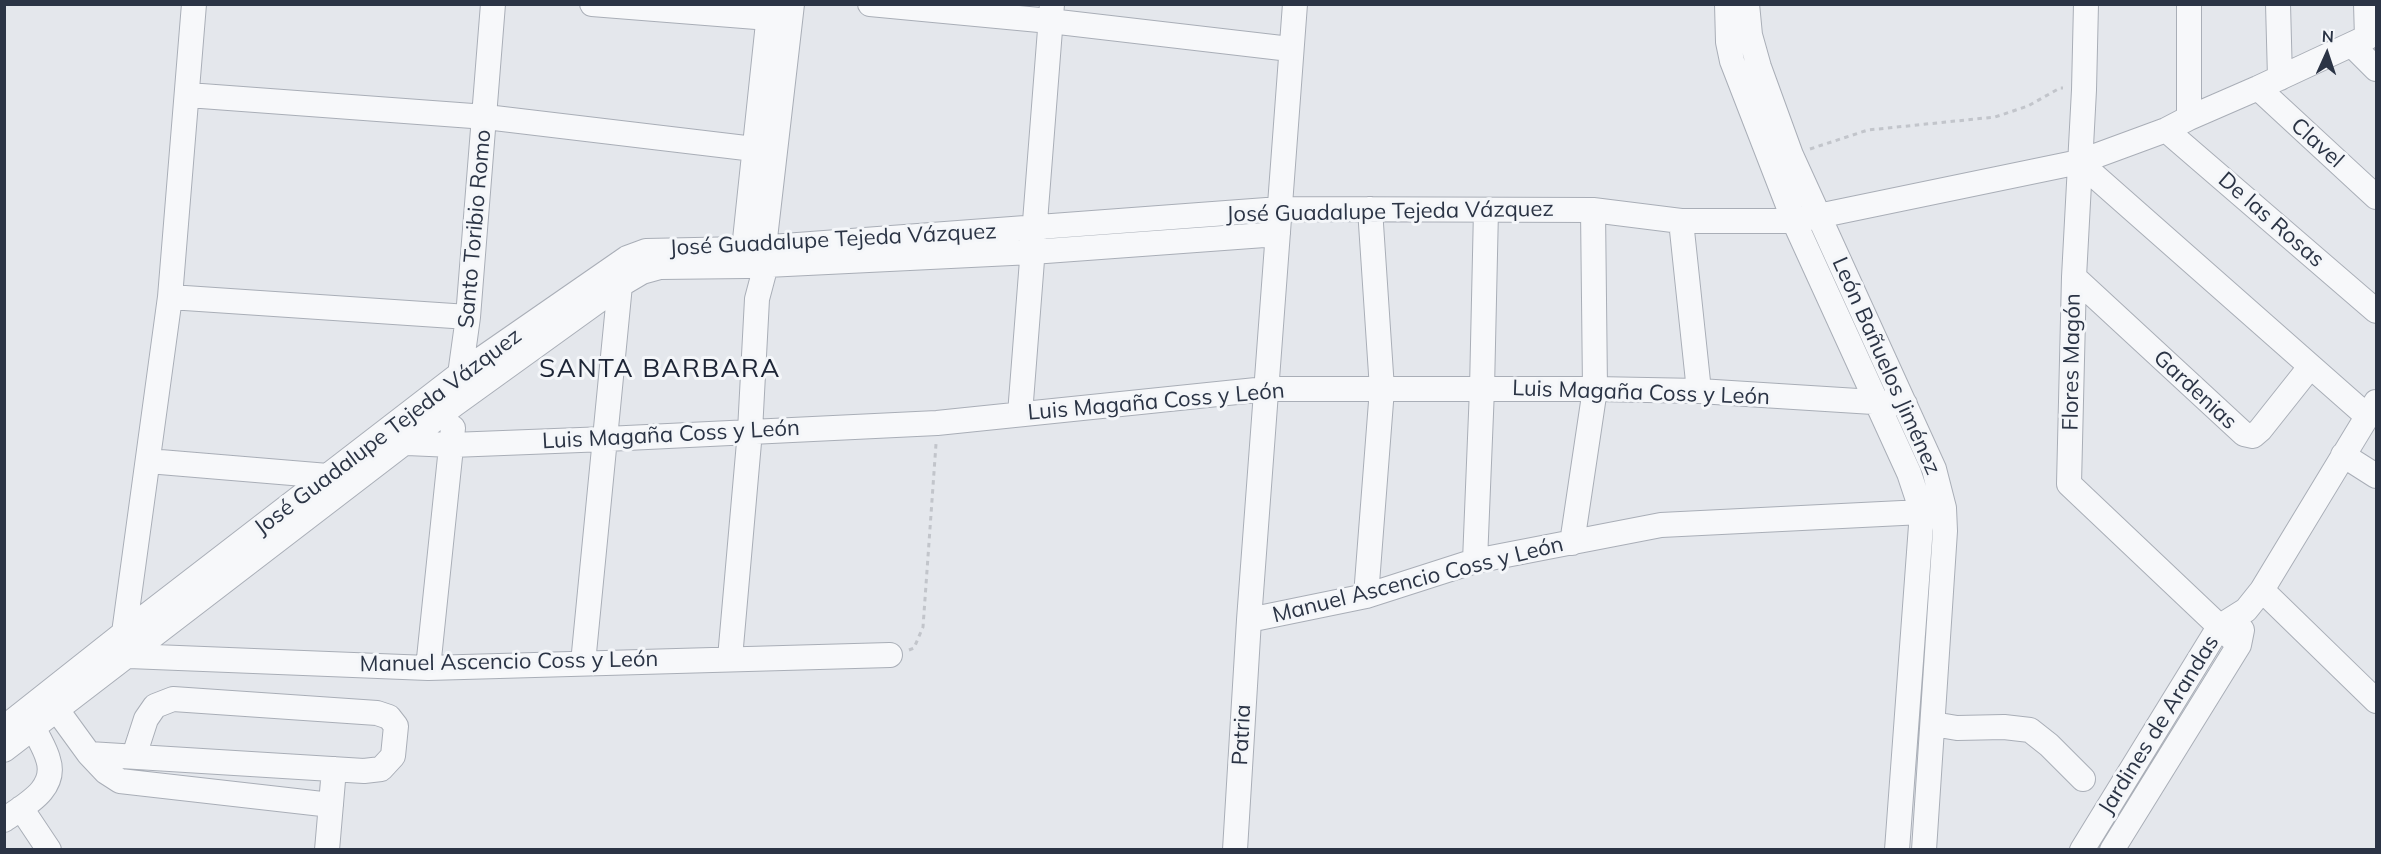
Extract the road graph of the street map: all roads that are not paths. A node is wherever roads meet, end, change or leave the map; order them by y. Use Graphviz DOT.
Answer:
graph roads {
  1 [pos="194,4"];
  2 [pos="493,4"];
  3 [pos="592,4"];
  4 [pos="792,4"];
  5 [pos="870,4"];
  6 [pos="1294,4"];
  7 [pos="1727,4"];
  8 [pos="1747,4"];
  9 [pos="2086,4"];
  10 [pos="2189,4"];
  11 [pos="2278,4"];
  12 [pos="2366,4"];
  13 [pos="912,6"];
  14 [pos="775,9"];
  15 [pos="1051,13"];
  16 [pos="2365,38"];
  17 [pos="1739,39"];
  18 [pos="1290,49"];
  19 [pos="2376,69"];
  20 [pos="2280,78"];
  21 [pos="2258,88"];
  22 [pos="188,95"];
  23 [pos="486,117"];
  24 [pos="2189,118"];
  25 [pos="2166,130"];
  26 [pos="754,149"];
  27 [pos="2079,162"];
  28 [pos="2376,197"];
  29 [pos="1280,209"];
  30 [pos="1370,209"];
  31 [pos="1486,210"];
  32 [pos="1593,210"];
  33 [pos="1820,217"];
  34 [pos="1681,221"];
  35 [pos="1794,221"];
  36 [pos="1034,228"];
  37 [pos="1278,234"];
  38 [pos="1032,252"];
  39 [pos="755,257"];
  40 [pos="2074,278"];
  41 [pos="620,285"];
  42 [pos="170,297"];
  43 [pos="2376,311"];
  44 [pos="468,317"];
  45 [pos="2310,367"];
  46 [pos="461,373"];
  47 [pos="1595,388"];
  48 [pos="1266,389"];
  49 [pos="1382,389"];
  50 [pos="1482,389"];
  51 [pos="1699,391"];
  52 [pos="455,404"];
  53 [pos="1878,404"];
  54 [pos="1905,404"];
  55 [pos="2372,409"];
  56 [pos="1020,414"];
  57 [pos="750,431"];
  58 [pos="606,439"];
  59 [pos="407,443"];
  60 [pos="452,445"];
  61 [pos="2343,455"];
  62 [pos="148,461"];
  63 [pos="328,476"];
  64 [pos="2376,476"];
  65 [pos="1933,510"];
  66 [pos="1572,543"];
  67 [pos="1475,561"];
  68 [pos="2262,590"];
  69 [pos="1366,596"];
  70 [pos="2246,610"];
  71 [pos="1249,620"];
  72 [pos="2219,627"];
  73 [pos="126,644"];
  74 [pos="2239,645"];
  75 [pos="890,655"];
  76 [pos="730,658"];
  77 [pos="584,663"];
  78 [pos="428,668"];
  79 [pos="2376,701"];
  80 [pos="53,702"];
  81 [pos="1933,724"];
  82 [pos="4,728"];
  83 [pos="34,728"];
  84 [pos="4,750"];
  85 [pos="90,754"];
  86 [pos="134,756"];
  87 [pos="334,769"];
  88 [pos="2083,779"];
  89 [pos="331,805"];
  90 [pos="13,814"];
  91 [pos="49,849"];
  92 [pos="327,849"];
  93 [pos="1235,849"];
  94 [pos="1898,849"];
  95 [pos="1924,849"];
  96 [pos="2082,849"];
  97 [pos="2112,849"];
  1 -- 22 [label="street"];
  2 -- 23 [label="street, Santo Toribio Romo"];
  3 -- 14 [label="street"];
  4 -- 39 [label="street"];
  5 -- 13 [label="street"];
  6 -- 18 [label="street, Patria"];
  7 -- 17 [label="street, León Bañuelos Jiménez"];
  8 -- 17 [label="street, León Bañuelos Jiménez"];
  9 -- 27 [label="street, Flores Magón"];
  10 -- 24 [label="street"];
  11 -- 20 [label="street"];
  12 -- 16 [label="street"];
  13 -- 15 [label="street"];
  14 -- 26 [label="street"];
  15 -- 18 [label="street"];
  15 -- 36 [label="street"];
  16 -- 19 [label="street"];
  16 -- 20 [label="street, José Guadalupe Tejeda Vázquez"];
  17 -- 33 [label="street, León Bañuelos Jiménez"];
  17 -- 35 [label="street, León Bañuelos Jiménez"];
  18 -- 29 [label="street, Patria"];
  20 -- 21 [label="street, José Guadalupe Tejeda Vázquez"];
  21 -- 24 [label="street, José Guadalupe Tejeda Vázquez"];
  21 -- 28 [label="street, Clavel"];
  22 -- 23 [label="street"];
  22 -- 42 [label="street"];
  23 -- 26 [label="street"];
  23 -- 44 [label="street, Santo Toribio Romo"];
  24 -- 25 [label="street, José Guadalupe Tejeda Vázquez"];
  25 -- 27 [label="street, José Guadalupe Tejeda Vázquez"];
  25 -- 43 [label="street, De las Rosas"];
  26 -- 39 [label="street"];
  27 -- 33 [label="street, José Guadalupe Tejeda Vázquez"];
  27 -- 40 [label="street, Flores Magón"];
  27 -- 45 [label="street"];
  29 -- 30 [label="street, José Guadalupe Tejeda Vázquez"];
  29 -- 36 [label="street, José Guadalupe Tejeda Vázquez"];
  29 -- 37 [label="street, Patria"];
  30 -- 31 [label="street, José Guadalupe Tejeda Vázquez"];
  30 -- 49 [label="street"];
  31 -- 32 [label="street, José Guadalupe Tejeda Vázquez"];
  31 -- 50 [label="street"];
  32 -- 34 [label="street, José Guadalupe Tejeda Vázquez"];
  32 -- 47 [label="street"];
  33 -- 35 [label="street, José Guadalupe Tejeda Vázquez"];
  33 -- 54 [label="street, León Bañuelos Jiménez"];
  34 -- 35 [label="street, José Guadalupe Tejeda Vázquez"];
  34 -- 51 [label="street"];
  35 -- 53 [label="street, León Bañuelos Jiménez"];
  36 -- 38 [label="street"];
  36 -- 39 [label="street, José Guadalupe Tejeda Vázquez"];
  37 -- 38 [label="street, José Guadalupe Tejeda Vázquez"];
  37 -- 48 [label="street, Patria"];
  38 -- 39 [label="street, José Guadalupe Tejeda Vázquez"];
  38 -- 56 [label="street"];
  39 -- 41 [label="street, José Guadalupe Tejeda Vázquez"];
  39 -- 46 [label="street, José Guadalupe Tejeda Vázquez"];
  39 -- 57 [label="street"];
  40 -- 45 [label="street, Gardenias"];
  40 -- 72 [label="street, Flores Magón"];
  41 -- 52 [label="street, José Guadalupe Tejeda Vázquez"];
  41 -- 58 [label="street"];
  42 -- 44 [label="street"];
  42 -- 62 [label="street"];
  44 -- 46 [label="street, Santo Toribio Romo"];
  45 -- 55 [label="street"];
  46 -- 52 [label="street, Santo Toribio Romo"];
  46 -- 63 [label="street, José Guadalupe Tejeda Vázquez"];
  47 -- 50 [label="street, Luis Magaña Coss y León"];
  47 -- 51 [label="street, Luis Magaña Coss y León"];
  47 -- 66 [label="street"];
  48 -- 49 [label="street, Luis Magaña Coss y León"];
  48 -- 56 [label="street, Luis Magaña Coss y León"];
  48 -- 71 [label="street, Patria"];
  49 -- 50 [label="street, Luis Magaña Coss y León"];
  49 -- 69 [label="street"];
  50 -- 67 [label="street"];
  51 -- 53 [label="street, Luis Magaña Coss y León"];
  52 -- 59 [label="street, José Guadalupe Tejeda Vázquez"];
  52 -- 60 [label="street, Santo Toribio Romo"];
  53 -- 54 [label="street, Luis Magaña Coss y León"];
  53 -- 65 [label="street, León Bañuelos Jiménez"];
  54 -- 65 [label="street, León Bañuelos Jiménez"];
  55 -- 61 [label="street, Jardines de Arandas"];
  56 -- 57 [label="street, Luis Magaña Coss y León"];
  57 -- 58 [label="street, Luis Magaña Coss y León"];
  57 -- 76 [label="street"];
  58 -- 60 [label="street, Luis Magaña Coss y León"];
  58 -- 77 [label="street"];
  59 -- 60 [label="street, Luis Magaña Coss y León"];
  59 -- 73 [label="street, José Guadalupe Tejeda Vázquez"];
  60 -- 78 [label="street, Santo Toribio Romo"];
  61 -- 64 [label="street"];
  61 -- 68 [label="street, Jardines de Arandas"];
  62 -- 63 [label="street"];
  62 -- 73 [label="street"];
  63 -- 73 [label="street, José Guadalupe Tejeda Vázquez"];
  65 -- 66 [label="street, Manuel Ascencio Coss y León"];
  65 -- 81 [label="street, León Bañuelos Jiménez"];
  65 -- 94 [label="street, León Bañuelos Jiménez"];
  66 -- 67 [label="street, Manuel Ascencio Coss y León"];
  67 -- 69 [label="street, Manuel Ascencio Coss y León"];
  68 -- 70 [label="street, Jardines de Arandas"];
  68 -- 79 [label="street"];
  69 -- 71 [label="street, Manuel Ascencio Coss y León"];
  70 -- 72 [label="street, Jardines de Arandas"];
  70 -- 74 [label="street, Jardines de Arandas"];
  71 -- 93 [label="street, Patria"];
  72 -- 74 [label="street, Flores Magón"];
  72 -- 96 [label="street, Jardines de Arandas"];
  73 -- 78 [label="street, Manuel Ascencio Coss y León"];
  73 -- 80 [label="street, José Guadalupe Tejeda Vázquez"];
  74 -- 97 [label="street, Jardines de Arandas"];
  75 -- 76 [label="street, Manuel Ascencio Coss y León"];
  76 -- 77 [label="street, Manuel Ascencio Coss y León"];
  77 -- 78 [label="street, Manuel Ascencio Coss y León"];
  80 -- 82 [label="street, José Guadalupe Tejeda Vázquez"];
  80 -- 83 [label="street, José Guadalupe Tejeda Vázquez"];
  80 -- 85 [label="street"];
  81 -- 88 [label="street"];
  81 -- 95 [label="street, León Bañuelos Jiménez"];
  83 -- 84 [label="street, José Guadalupe Tejeda Vázquez"];
  83 -- 90 [label="street"];
  85 -- 86 [label="street"];
  85 -- 89 [label="street"];
  86 -- 87 [label="street"];
  86 -- 87 [label="street"];
  87 -- 89 [label="street"];
  89 -- 92 [label="street"];
  90 -- 91 [label="street"];
}
